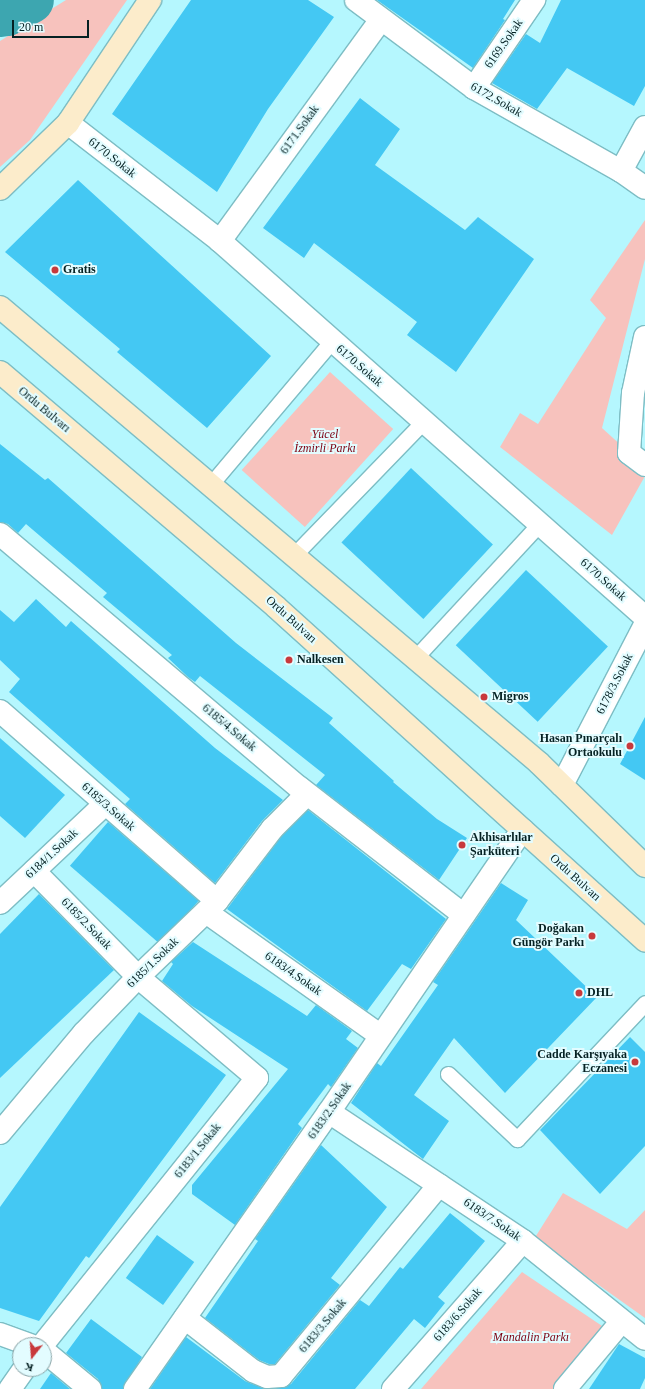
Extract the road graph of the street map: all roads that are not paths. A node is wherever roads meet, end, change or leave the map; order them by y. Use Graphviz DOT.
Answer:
graph roads {
  1 [pos="150,0"];
  2 [pos="356,0"];
  3 [pos="534,0"];
  4 [pos="381,19"];
  5 [pos="474,88"];
  6 [pos="68,123"];
  7 [pos="645,126"];
  8 [pos="621,171"];
  9 [pos="645,188"];
  10 [pos="0,189"];
  11 [pos="220,241"];
  12 [pos="0,307"];
  13 [pos="645,337"];
  14 [pos="331,342"];
  15 [pos="0,372"];
  16 [pos="422,422"];
  17 [pos="645,465"];
  18 [pos="212,484"];
  19 [pos="540,523"];
  20 [pos="0,534"];
  21 [pos="295,554"];
  22 [pos="645,617"];
  23 [pos="645,625"];
  24 [pos="416,657"];
  25 [pos="0,711"];
  26 [pos="562,785"];
  27 [pos="307,794"];
  28 [pos="105,804"];
  29 [pos="522,830"];
  30 [pos="645,866"];
  31 [pos="34,870"];
  32 [pos="0,903"];
  33 [pos="212,907"];
  34 [pos="464,916"];
  35 [pos="645,940"];
  36 [pos="138,977"];
  37 [pos="645,1003"];
  38 [pos="381,1036"];
  39 [pos="448,1074"];
  40 [pos="329,1112"];
  41 [pos="0,1133"];
  42 [pos="439,1185"];
  43 [pos="523,1241"];
  44 [pos="185,1318"];
  45 [pos="621,1322"];
  46 [pos="0,1334"];
  47 [pos="48,1337"];
  48 [pos="12,1338"];
  49 [pos="645,1339"];
  50 [pos="52,1358"];
  51 [pos="18,1377"];
  52 [pos="10,1389"];
  53 [pos="90,1389"];
  54 [pos="135,1389"];
  55 [pos="393,1389"];
  56 [pos="565,1389"];
  1 -- 6 [label="main road"];
  2 -- 4 [label="street, 6172.Sokak"];
  3 -- 5 [label="street, 6169.Sokak"];
  4 -- 5 [label="street, 6172.Sokak"];
  4 -- 11 [label="street, 6171.Sokak"];
  5 -- 8 [label="street, 6172.Sokak"];
  6 -- 10 [label="main road"];
  6 -- 11 [label="street, 6170.Sokak"];
  7 -- 8 [label="street"];
  8 -- 9 [label="street, 6172.Sokak"];
  11 -- 14 [label="street, 6170.Sokak"];
  12 -- 18 [label="main road"];
  13 -- 17 [label="street"];
  14 -- 16 [label="street, 6170.Sokak"];
  14 -- 18 [label="lane"];
  15 -- 29 [label="main road, Ordu Bulvarı"];
  16 -- 19 [label="street, 6170.Sokak"];
  16 -- 21 [label="lane"];
  18 -- 21 [label="main road"];
  19 -- 22 [label="street, 6170.Sokak"];
  19 -- 24 [label="lane"];
  20 -- 27 [label="street, 6185/4.Sokak"];
  21 -- 24 [label="main road"];
  23 -- 26 [label="street, 6178/3.Sokak"];
  24 -- 26 [label="main road"];
  25 -- 28 [label="street, 6185/3.Sokak"];
  26 -- 30 [label="main road"];
  27 -- 33 [label="street, 6185/1.Sokak"];
  27 -- 34 [label="street, 6185/4.Sokak"];
  28 -- 31 [label="street, 6184/1.Sokak"];
  28 -- 33 [label="street, 6185/3.Sokak"];
  29 -- 34 [label="street, 6183/2.Sokak"];
  29 -- 35 [label="main road, Ordu Bulvarı"];
  31 -- 32 [label="street, 6184/1.Sokak"];
  31 -- 36 [label="street, 6185/2.Sokak"];
  33 -- 36 [label="street, 6185/1.Sokak"];
  33 -- 38 [label="street, 6183/4.Sokak"];
  34 -- 38 [label="street, 6183/2.Sokak"];
  36 -- 41 [label="street, 6185/1.Sokak"];
  36 -- 47 [label="street, 6183/1.Sokak"];
  37 -- 39 [label="lane"];
  38 -- 40 [label="street, 6183/2.Sokak"];
  40 -- 42 [label="street, 6183/7.Sokak"];
  40 -- 44 [label="street, 6183/2.Sokak"];
  42 -- 43 [label="street, 6183/7.Sokak"];
  42 -- 44 [label="street, 6183/3.Sokak"];
  43 -- 45 [label="street, 6183/7.Sokak"];
  43 -- 55 [label="street, 6183/6.Sokak"];
  44 -- 54 [label="street, 6183/2.Sokak"];
  45 -- 49 [label="street, 6183/7.Sokak"];
  45 -- 56 [label="street"];
  46 -- 48 [label="street"];
  50 -- 53 [label="street"];
  51 -- 52 [label="street"];
}
